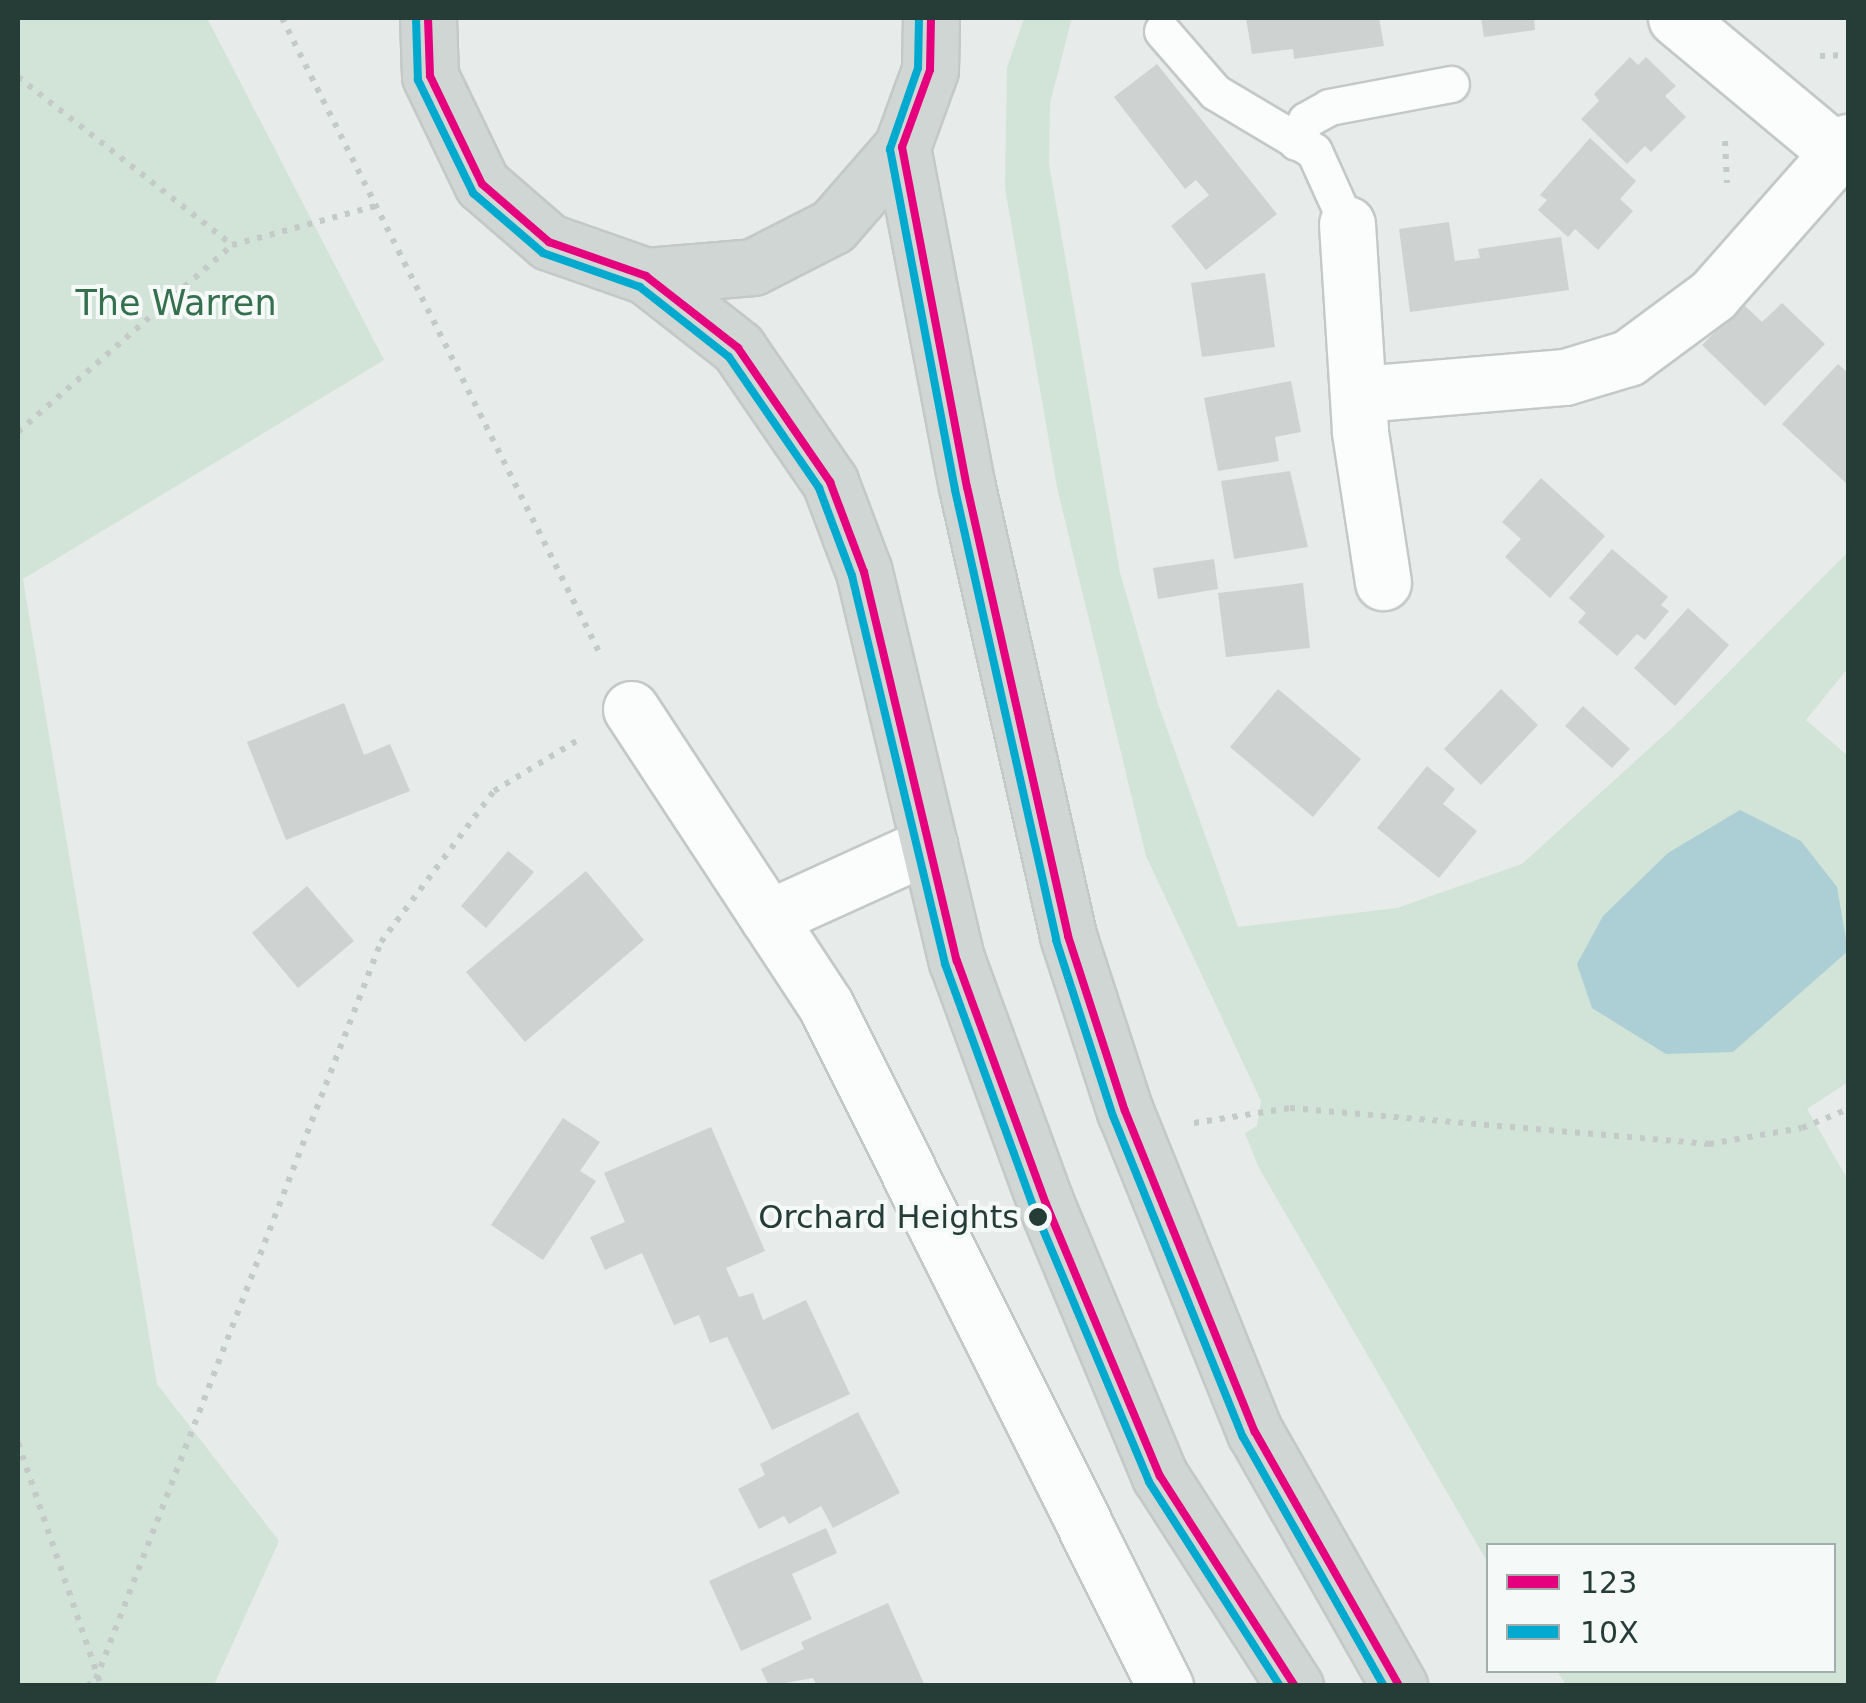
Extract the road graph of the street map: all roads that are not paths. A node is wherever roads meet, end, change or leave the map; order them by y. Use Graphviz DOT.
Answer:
graph roads {
  1 [pos="428,18"];
  2 [pos="931,18"];
  3 [pos="1676,18"];
  4 [pos="1162,31"];
  5 [pos="1450,84"];
  6 [pos="1296,142"];
  7 [pos="902,146"];
  8 [pos="1843,148"];
  9 [pos="1347,224"];
  10 [pos="646,276"];
  11 [pos="1361,394"];
  12 [pos="1383,582"];
  13 [pos="631,709"];
  14 [pos="929,846"];
  15 [pos="768,918"];
  16 [pos="1165,1686"];
  17 [pos="1295,1686"];
  18 [pos="1399,1686"];
  1 -- 10 [label="main road"];
  2 -- 7 [label="main road"];
  3 -- 8 [label="street"];
  4 -- 6 [label="lane"];
  5 -- 6 [label="lane"];
  6 -- 9 [label="lane"];
  7 -- 10 [label="main road"];
  7 -- 18 [label="main road"];
  8 -- 11 [label="street"];
  9 -- 11 [label="street"];
  10 -- 14 [label="main road"];
  11 -- 12 [label="street"];
  13 -- 15 [label="street"];
  14 -- 15 [label="street"];
  14 -- 17 [label="main road"];
  15 -- 16 [label="street"];
}
